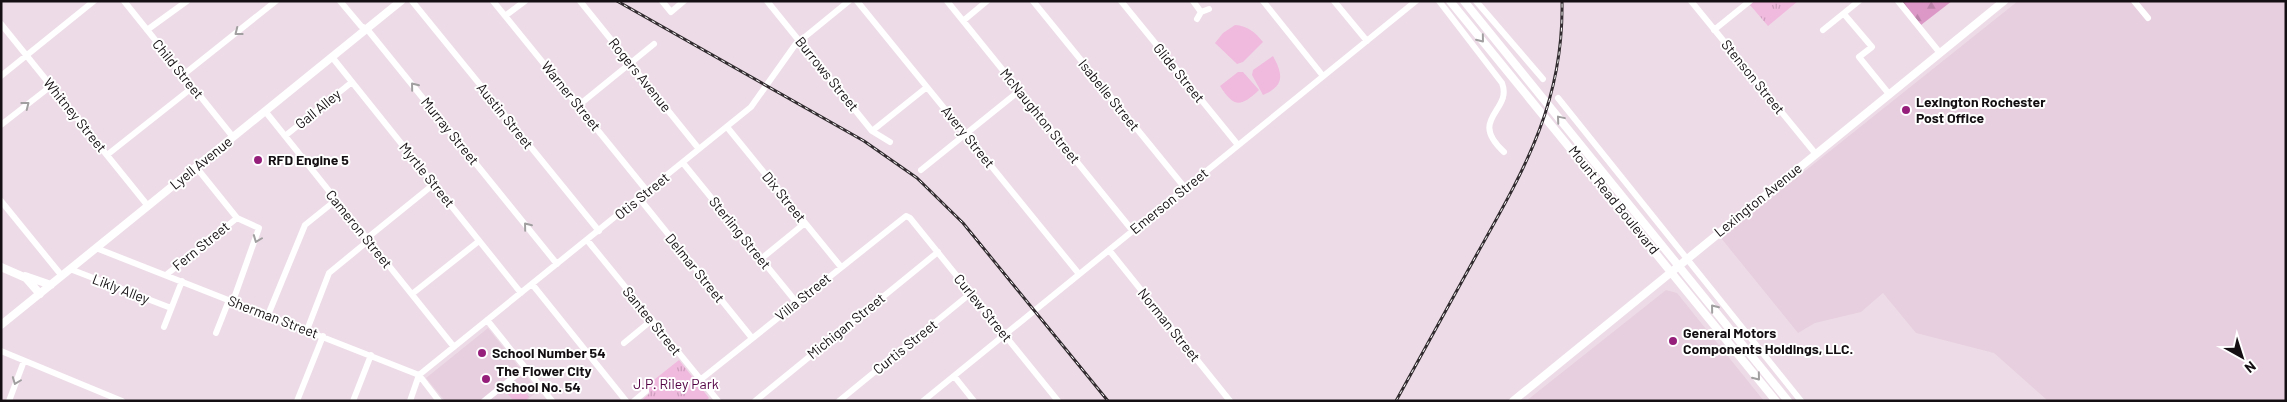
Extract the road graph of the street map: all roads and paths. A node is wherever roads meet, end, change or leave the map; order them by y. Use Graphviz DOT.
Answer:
graph roads {
  1 [pos="94,1"];
  2 [pos="124,1"];
  3 [pos="187,1"];
  4 [pos="276,1"];
  5 [pos="340,1"];
  6 [pos="401,1"];
  7 [pos="412,1"];
  8 [pos="493,1"];
  9 [pos="525,1"];
  10 [pos="580,1"];
  11 [pos="662,1"];
  12 [pos="684,1"];
  13 [pos="767,1"];
  14 [pos="849,1"];
  15 [pos="857,1"];
  16 [pos="947,1"];
  17 [pos="987,1"];
  18 [pos="1033,1"];
  19 [pos="1121,1"];
  20 [pos="1193,1"];
  21 [pos="1263,1"];
  22 [pos="1334,1"];
  23 [pos="1416,1"];
  24 [pos="1439,1"];
  25 [pos="1450,1"];
  26 [pos="1464,1"];
  27 [pos="1476,1"];
  28 [pos="1691,1"];
  29 [pos="1750,1"];
  30 [pos="1859,1"];
  31 [pos="1898,1"];
  32 [pos="2134,1"];
  33 [pos="2003,2"];
  34 [pos="1408,4"];
  35 [pos="1209,9"];
  36 [pos="1201,12"];
  37 [pos="1844,14"];
  38 [pos="505,16"];
  39 [pos="2148,18"];
  40 [pos="1196,19"];
  41 [pos="963,21"];
  42 [pos="1,24"];
  43 [pos="367,28"];
  44 [pos="147,30"];
  45 [pos="1714,30"];
  46 [pos="1823,30"];
  47 [pos="800,41"];
  48 [pos="1367,41"];
  49 [pos="654,44"];
  50 [pos="1940,53"];
  51 [pos="27,55"];
  52 [pos="332,57"];
  53 [pos="629,63"];
  54 [pos="183,75"];
  55 [pos="1,76"];
  56 [pos="1323,76"];
  57 [pos="1543,80"];
  58 [pos="352,82"];
  59 [pos="51,86"];
  60 [pos="193,87"];
  61 [pos="927,87"];
  62 [pos="1019,91"];
  63 [pos="1889,94"];
  64 [pos="1558,98"];
  65 [pos="578,105"];
  66 [pos="265,111"];
  67 [pos="1,125"];
  68 [pos="727,127"];
  69 [pos="872,131"];
  70 [pos="966,134"];
  71 [pos="285,136"];
  72 [pos="233,137"];
  73 [pos="890,142"];
  74 [pos="1238,145"];
  75 [pos="700,149"];
  76 [pos="1504,152"];
  77 [pos="1815,153"];
  78 [pos="107,155"];
  79 [pos="683,163"];
  80 [pos="196,167"];
  81 [pos="921,170"];
  82 [pos="434,184"];
  83 [pos="1185,188"];
  84 [pos="647,192"];
  85 [pos="639,198"];
  86 [pos="336,200"];
  87 [pos="1,201"];
  88 [pos="148,206"];
  89 [pos="907,216"];
  90 [pos="237,218"];
  91 [pos="806,223"];
  92 [pos="1646,223"];
  93 [pos="1659,224"];
  94 [pos="1132,230"];
  95 [pos="599,231"];
  96 [pos="367,240"];
  97 [pos="587,240"];
  98 [pos="480,241"];
  99 [pos="96,248"];
  100 [pos="1109,250"];
  101 [pos="938,252"];
  102 [pos="761,259"];
  103 [pos="1683,262"];
  104 [pos="557,264"];
  105 [pos="1,267"];
  106 [pos="841,267"];
  107 [pos="70,269"];
  108 [pos="1672,271"];
  109 [pos="1079,274"];
  110 [pos="20,275"];
  111 [pos="166,275"];
  112 [pos="62,276"];
  113 [pos="182,281"];
  114 [pos="532,284"];
  115 [pos="50,285"];
  116 [pos="522,293"];
  117 [pos="972,293"];
  118 [pos="40,294"];
  119 [pos="412,294"];
  120 [pos="231,300"];
  121 [pos="797,303"];
  122 [pos="171,308"];
  123 [pos="268,315"];
  124 [pos="487,320"];
  125 [pos="652,320"];
  126 [pos="1,325"];
  127 [pos="164,327"];
  128 [pos="307,330"];
  129 [pos="216,333"];
  130 [pos="1005,334"];
  131 [pos="322,336"];
  132 [pos="752,338"];
  133 [pos="624,343"];
  134 [pos="454,347"];
  135 [pos="1,351"];
  136 [pos="371,355"];
  137 [pos="24,361"];
  138 [pos="525,368"];
  139 [pos="419,375"];
  140 [pos="954,376"];
  141 [pos="700,380"];
  142 [pos="646,391"];
  143 [pos="113,399"];
  144 [pos="715,400"];
  145 [pos="9,401"];
  146 [pos="122,401"];
  147 [pos="298,401"];
  148 [pos="353,401"];
  149 [pos="410,401"];
  150 [pos="439,401"];
  151 [pos="484,401"];
  152 [pos="552,401"];
  153 [pos="626,401"];
  154 [pos="634,401"];
  155 [pos="755,401"];
  156 [pos="839,401"];
  157 [pos="923,401"];
  158 [pos="974,401"];
  159 [pos="1058,401"];
  160 [pos="1230,401"];
  161 [pos="1513,401"];
  162 [pos="1776,401"];
  163 [pos="1788,401"];
  164 [pos="1800,401"];
  1 -- 51 [label="street"];
  2 -- 44 [label="street, Child Street"];
  3 -- 44 [label="street"];
  4 -- 54 [label="street, one-way"];
  5 -- 43 [label="street, Murray Street"];
  6 -- 43 [label="main road, Lyell Avenue"];
  7 -- 95 [label="street, Austin Street"];
  8 -- 38 [label="street, Warner Street"];
  9 -- 38 [label="street"];
  10 -- 53 [label="street, Rogers Avenue"];
  11 -- 12 [label="street"];
  13 -- 47 [label="street, Burrows Street"];
  14 -- 47 [label="street, Otis Street"];
  15 -- 61 [label="street, Avery Street"];
  16 -- 41 [label="street, McNaughton Street"];
  17 -- 41 [label="street"];
  18 -- 83 [label="street, Isabelle Street"];
  19 -- 74 [label="street, Glide Street"];
  20 -- 36 [label="street"];
  21 -- 56 [label="street"];
  22 -- 48 [label="street"];
  23 -- 34 [label="street, Emerson Street"];
  24 -- 76 [label="street"];
  25 -- 108 [label="main road, Mount Read Boulevard, one-way"];
  92 -- 26 [label="main road, Mount Read Boulevard, one-way"];
  27 -- 57 [label="street"];
  28 -- 45 [label="street, Stenson Street"];
  29 -- 45 [label="street"];
  30 -- 37 [label="street"];
  31 -- 50 [label="street"];
  32 -- 39 [label="street"];
  33 -- 50 [label="main road, Lexington Avenue"];
  34 -- 48 [label="street, Emerson Street"];
  35 -- 36 [label="street"];
  36 -- 40 [label="street"];
  37 -- 46 [label="street"];
  37 -- 63 [label="street"];
  38 -- 65 [label="street, Warner Street"];
  41 -- 62 [label="street, McNaughton Street"];
  42 -- 51 [label="street, Whitney Street"];
  43 -- 52 [label="main road, Lyell Avenue"];
  104 -- 43 [label="street, Murray Street, one-way"];
  44 -- 54 [label="street, Child Street"];
  45 -- 77 [label="street, Stenson Street"];
  47 -- 68 [label="street, Otis Street"];
  47 -- 69 [label="street, Burrows Street"];
  48 -- 56 [label="street, Emerson Street"];
  49 -- 53 [label="street"];
  50 -- 63 [label="main road, Lexington Avenue"];
  51 -- 55 [label="street"];
  51 -- 59 [label="street, Whitney Street"];
  52 -- 58 [label="street, Myrtle Street"];
  52 -- 66 [label="main road, Lyell Avenue"];
  53 -- 65 [label="street"];
  53 -- 75 [label="street, Rogers Avenue"];
  54 -- 60 [label="street, Child Street"];
  56 -- 74 [label="street, Emerson Street"];
  58 -- 71 [label="street, Gall Alley"];
  58 -- 82 [label="street, Myrtle Street"];
  67 -- 59 [label="street, one-way"];
  59 -- 78 [label="street, Whitney Street"];
  60 -- 72 [label="street, Child Street"];
  60 -- 78 [label="street"];
  61 -- 69 [label="street"];
  61 -- 70 [label="street, Avery Street"];
  62 -- 70 [label="street"];
  62 -- 94 [label="street, McNaughton Street"];
  63 -- 77 [label="main road, Lexington Avenue"];
  64 -- 93 [label="street, Mount Read Boulevard"];
  65 -- 84 [label="street, Warner Street"];
  66 -- 71 [label="street, Cameron Street"];
  66 -- 72 [label="main road, Lyell Avenue"];
  68 -- 75 [label="street, Otis Street"];
  68 -- 91 [label="street, Dix Street"];
  69 -- 73 [label="street, Burrows Street"];
  70 -- 81 [label="street"];
  70 -- 109 [label="street, Avery Street"];
  71 -- 86 [label="street, Cameron Street"];
  72 -- 80 [label="main road, Lyell Avenue"];
  74 -- 83 [label="street, Emerson Street"];
  75 -- 79 [label="street, Otis Street"];
  77 -- 103 [label="main road, Lexington Avenue"];
  78 -- 88 [label="street, Whitney Street"];
  79 -- 84 [label="street, Otis Street"];
  79 -- 102 [label="street, Sterling Street"];
  80 -- 88 [label="main road, Lyell Avenue"];
  80 -- 90 [label="street"];
  82 -- 96 [label="street"];
  82 -- 98 [label="street, Myrtle Street"];
  83 -- 94 [label="street, Emerson Street"];
  84 -- 85 [label="street, Otis Street"];
  85 -- 95 [label="street, Otis Street"];
  85 -- 132 [label="street, Delmar Street"];
  86 -- 96 [label="street, Cameron Street"];
  86 -- 123 [label="street"];
  87 -- 112 [label="street"];
  88 -- 99 [label="main road, Lyell Avenue"];
  89 -- 101 [label="street, Curlew Street"];
  89 -- 106 [label="street, Villa Street"];
  90 -- 111 [label="street, Fern Street"];
  90 -- 120 [label="street, one-way"];
  91 -- 102 [label="street"];
  91 -- 106 [label="street, Dix Street"];
  92 -- 93 [label="street, Mount Read Boulevard"];
  92 -- 103 [label="main road, Mount Read Boulevard"];
  93 -- 103 [label="street, Mount Read Boulevard"];
  94 -- 100 [label="street, Emerson Street"];
  95 -- 97 [label="street, Otis Street"];
  96 -- 119 [label="street, Cameron Street"];
  96 -- 128 [label="street"];
  97 -- 104 [label="street, Otis Street"];
  97 -- 125 [label="street, Santee Street"];
  98 -- 116 [label="street, Myrtle Street"];
  98 -- 119 [label="street"];
  99 -- 107 [label="main road, Lyell Avenue"];
  99 -- 111 [label="street, Sherman Street"];
  100 -- 109 [label="street, Emerson Street"];
  100 -- 160 [label="street, Norman Street"];
  101 -- 117 [label="street, Curlew Street"];
  101 -- 155 [label="street, Michigan Street"];
  102 -- 121 [label="street, Sterling Street"];
  103 -- 108 [label="main road, Lexington Avenue"];
  163 -- 103 [label="main road, Mount Read Boulevard, one-way"];
  103 -- 164 [label="street, Mount Read Boulevard"];
  104 -- 114 [label="street, Otis Street"];
  105 -- 110 [label="main road"];
  106 -- 121 [label="street, Villa Street"];
  107 -- 112 [label="main road, Lyell Avenue"];
  107 -- 122 [label="street, Likly Alley"];
  108 -- 161 [label="main road, Lexington Avenue"];
  108 -- 162 [label="main road, Mount Read Boulevard, one-way"];
  109 -- 130 [label="street, Emerson Street"];
  110 -- 115 [label="main road"];
  110 -- 118 [label="main road"];
  111 -- 113 [label="street, Sherman Street"];
  112 -- 115 [label="main road, Lyell Avenue"];
  113 -- 120 [label="street, Sherman Street"];
  113 -- 122 [label="street"];
  114 -- 116 [label="street, Otis Street"];
  114 -- 153 [label="street"];
  115 -- 118 [label="main road, Lyell Avenue"];
  116 -- 124 [label="street, Otis Street"];
  117 -- 130 [label="street, Curlew Street"];
  117 -- 156 [label="street, Curtis Street"];
  118 -- 126 [label="main road, Lyell Avenue"];
  119 -- 134 [label="street, Cameron Street"];
  120 -- 123 [label="street, Sherman Street"];
  120 -- 129 [label="street"];
  121 -- 132 [label="street, Villa Street"];
  122 -- 127 [label="street"];
  123 -- 128 [label="street, Sherman Street"];
  124 -- 134 [label="street, Otis Street"];
  124 -- 138 [label="street"];
  125 -- 133 [label="street"];
  125 -- 141 [label="street, Santee Street"];
  128 -- 131 [label="street, Sherman Street"];
  130 -- 140 [label="street, Emerson Street"];
  130 -- 159 [label="street, Curlew Street"];
  131 -- 136 [label="street, Sherman Street"];
  131 -- 147 [label="street"];
  132 -- 141 [label="street, Villa Street"];
  134 -- 139 [label="street, Otis Street"];
  135 -- 137 [label="street"];
  136 -- 139 [label="street, Sherman Street"];
  136 -- 148 [label="street"];
  137 -- 143 [label="street"];
  137 -- 145 [label="street, one-way"];
  138 -- 151 [label="street"];
  138 -- 152 [label="street"];
  139 -- 149 [label="street"];
  139 -- 150 [label="street, Sherman Street"];
  140 -- 157 [label="street, Emerson Street"];
  140 -- 158 [label="street"];
  141 -- 144 [label="street, Santee Street"];
  142 -- 154 [label="street"];
  143 -- 146 [label="street"];
}
